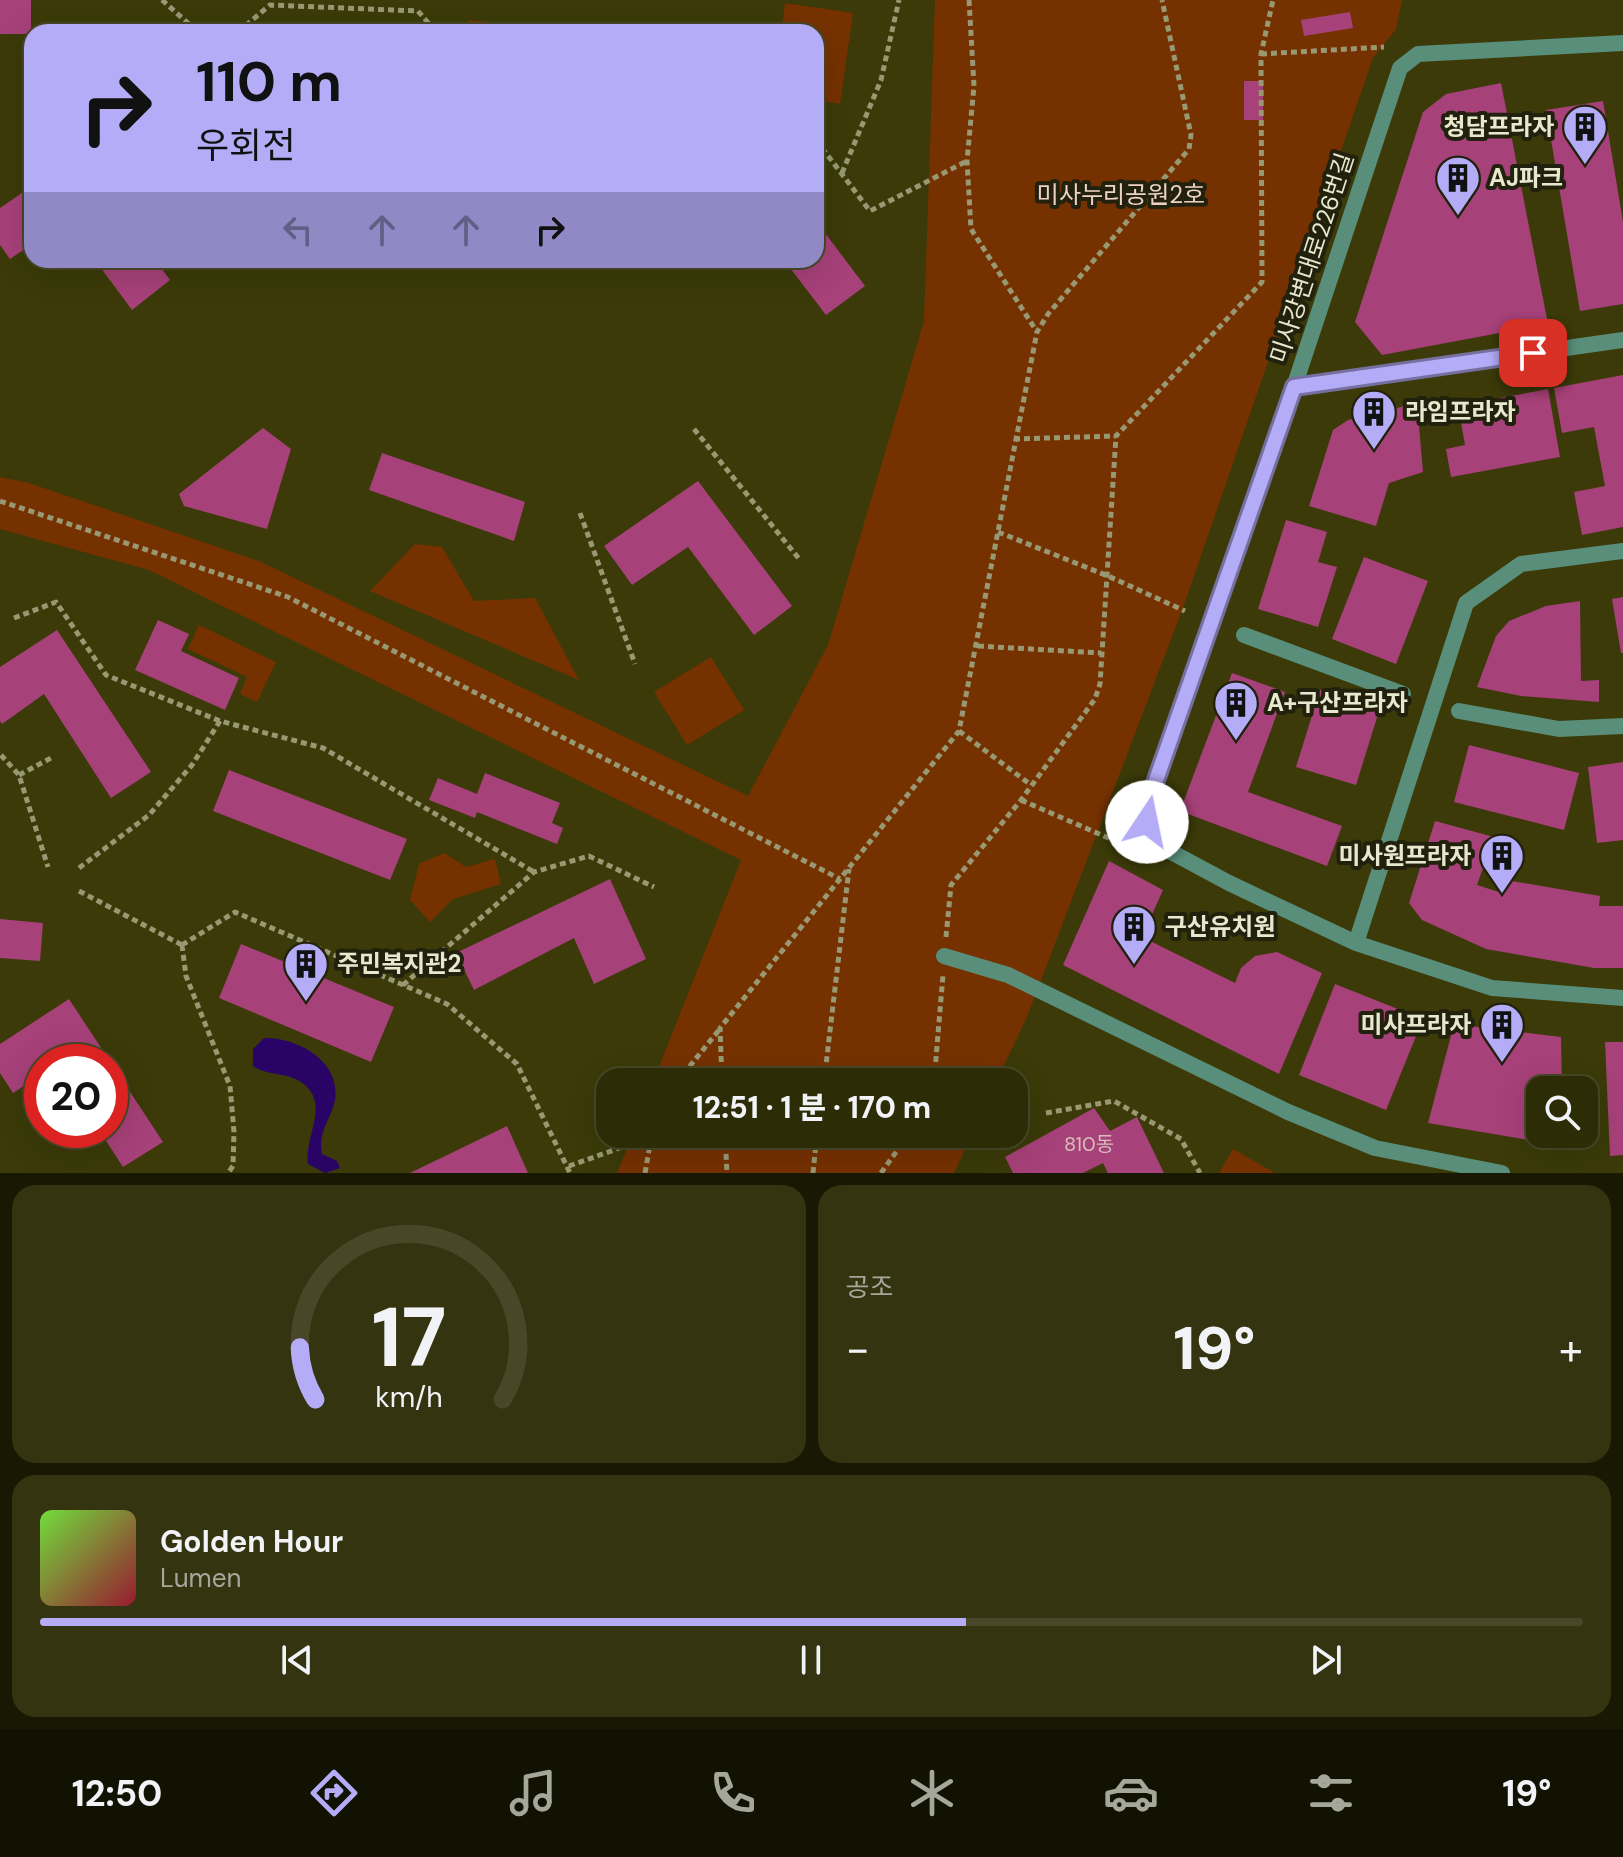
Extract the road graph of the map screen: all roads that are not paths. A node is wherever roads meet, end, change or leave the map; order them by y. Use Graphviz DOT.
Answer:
graph roads {
  1 [pos="1623,43"];
  2 [pos="1623,340"];
  3 [pos="1294,387"];
  4 [pos="1623,551"];
  5 [pos="1244,635"];
  6 [pos="1403,694"];
  7 [pos="1459,711"];
  8 [pos="1623,726"];
  9 [pos="1356,943"];
  10 [pos="944,956"];
  11 [pos="1623,998"];
  12 [pos="1502,1173"];
  1 -- 3 [label="street, 미사강변대로226번길"];
  2 -- 3 [label="street"];
  3 -- 9 [label="street, 미사강변대로226번길"];
  4 -- 9 [label="street"];
  5 -- 6 [label="street"];
  7 -- 8 [label="street"];
  9 -- 11 [label="street, 미사강변대로226번길"];
  10 -- 12 [label="street"];
}
